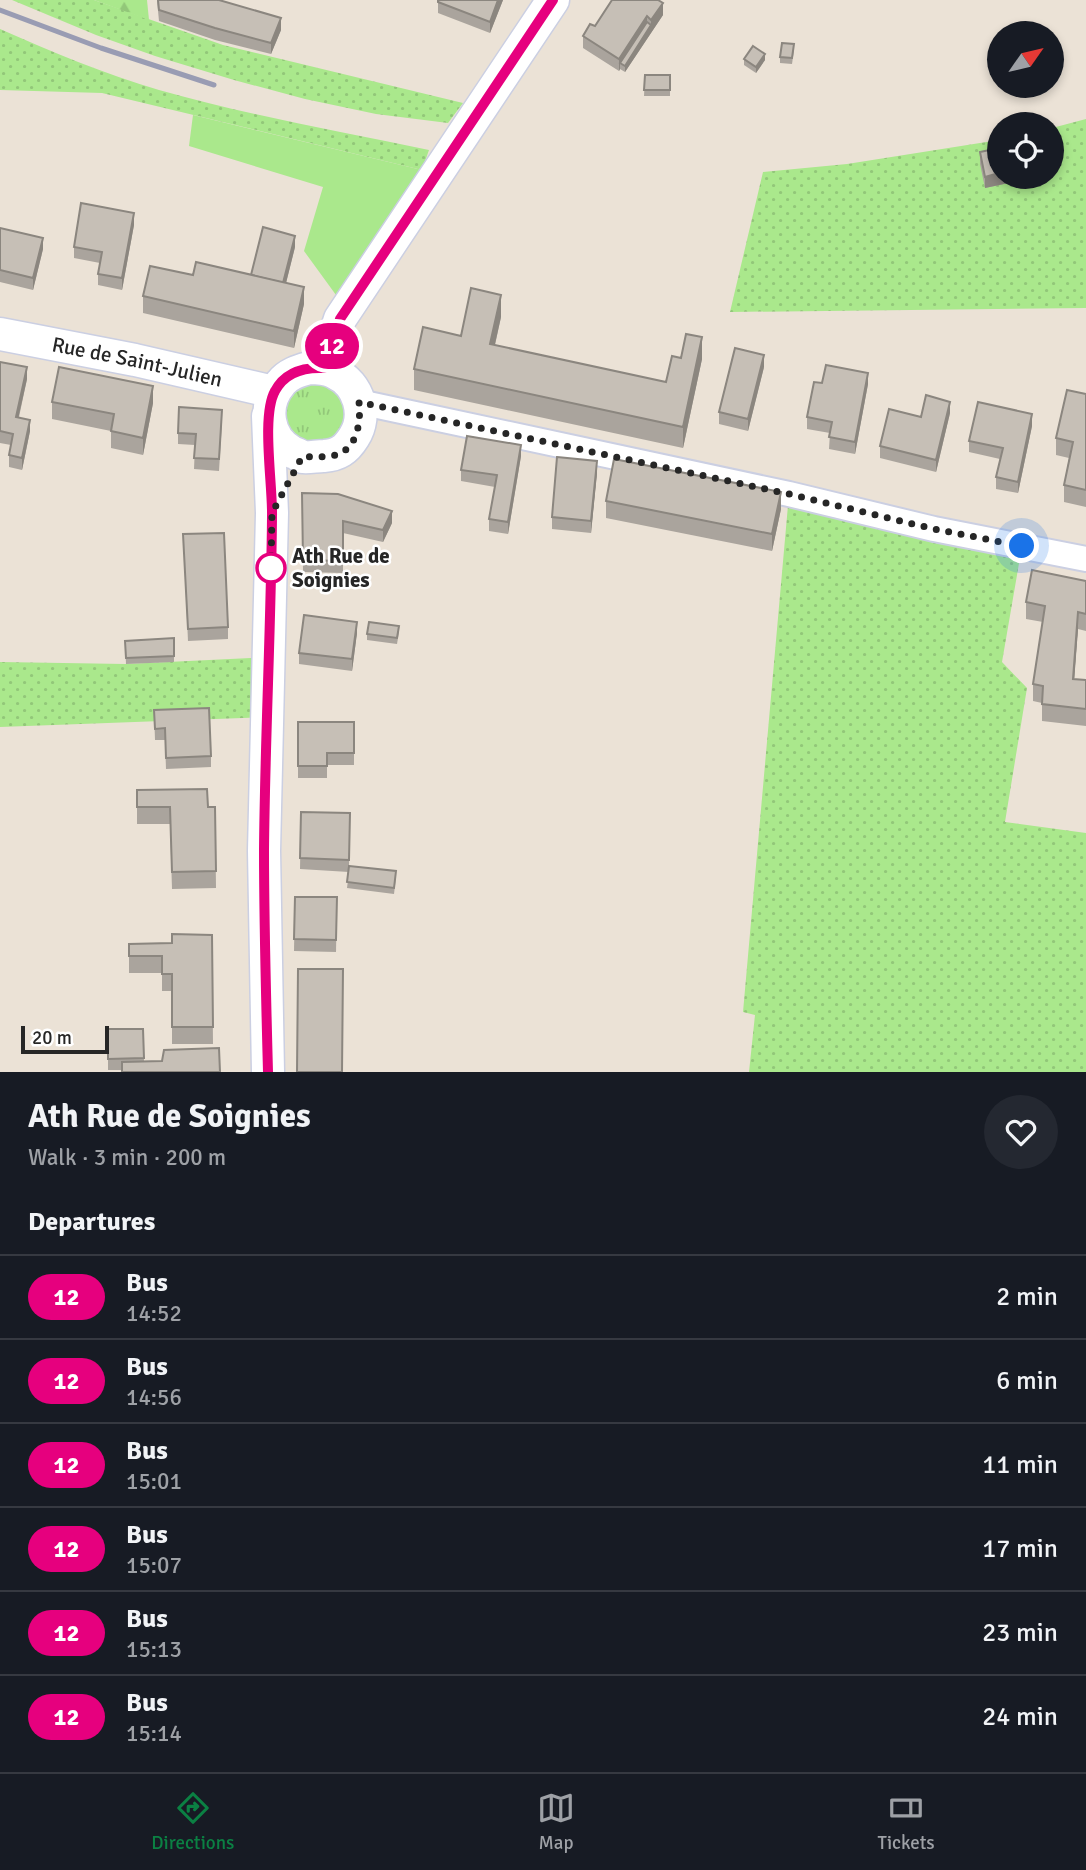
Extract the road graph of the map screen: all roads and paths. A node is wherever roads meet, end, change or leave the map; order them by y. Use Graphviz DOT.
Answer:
graph roads {
  1 [pos="553,0"];
  2 [pos="0,334"];
  3 [pos="324,368"];
  4 [pos="359,402"];
  5 [pos="271,404"];
  6 [pos="302,457"];
  7 [pos="272,513"];
  8 [pos="1086,559"];
  9 [pos="268,1072"];
  1 -- 3 [label="street"];
  2 -- 5 [label="street, Rue de Saint-Julien"];
  3 -- 4 [label="street"];
  3 -- 5 [label="street"];
  4 -- 6 [label="street"];
  4 -- 8 [label="street"];
  5 -- 6 [label="street"];
  5 -- 7 [label="street"];
  6 -- 7 [label="street"];
  7 -- 9 [label="street"];
}
